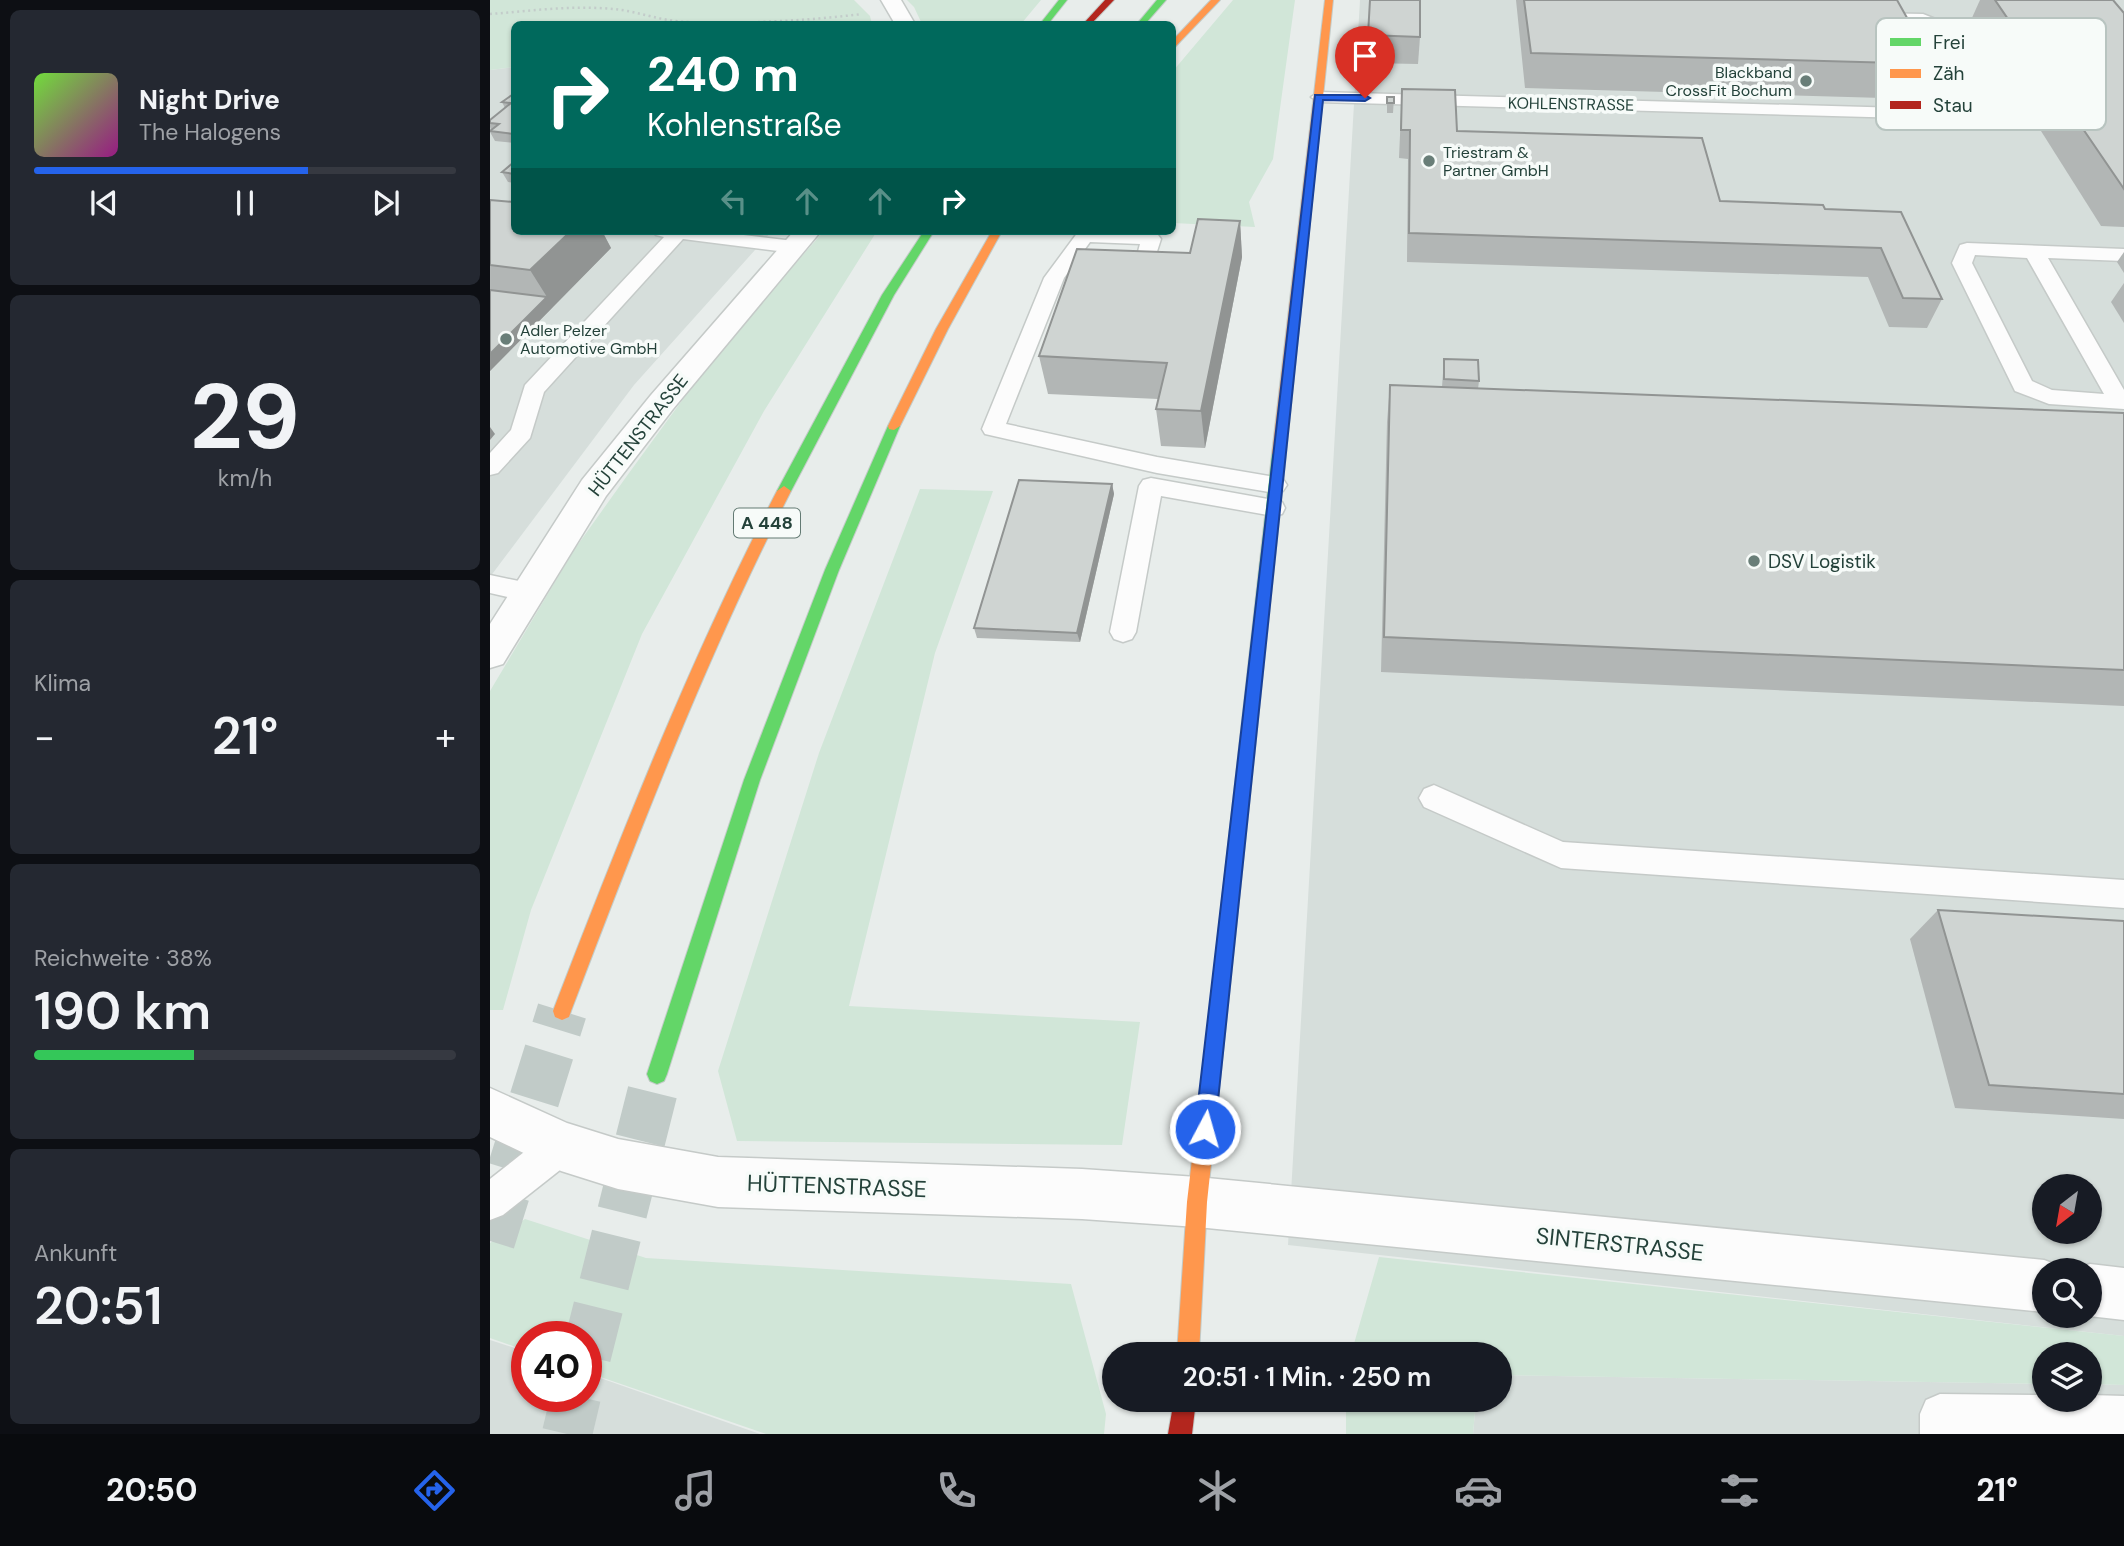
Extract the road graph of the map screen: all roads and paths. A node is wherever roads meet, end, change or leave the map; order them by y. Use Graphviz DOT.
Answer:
graph roads {
  1 [pos="1063,0"];
  2 [pos="1110,0"];
  3 [pos="1162,0"];
  4 [pos="1216,0"];
  5 [pos="1328,0"];
  6 [pos="893,2"];
  7 [pos="490,14"];
  8 [pos="1856,18"];
  9 [pos="1876,18"];
  10 [pos="675,21"];
  11 [pos="800,21"];
  12 [pos="903,21"];
  13 [pos="1046,21"];
  14 [pos="1090,21"];
  15 [pos="1144,21"];
  16 [pos="1176,43"];
  17 [pos="1319,97"];
  18 [pos="1876,112"];
  19 [pos="667,235"];
  20 [pos="726,235"];
  21 [pos="912,235"];
  22 [pos="926,235"];
  23 [pos="995,235"];
  24 [pos="801,239"];
  25 [pos="2034,252"];
  26 [pos="2124,255"];
  27 [pos="1145,263"];
  28 [pos="888,295"];
  29 [pos="2122,402"];
  30 [pos="490,467"];
  31 [pos="1274,496"];
  32 [pos="490,584"];
  33 [pos="528,592"];
  34 [pos="1123,632"];
  35 [pos="490,654"];
  36 [pos="1434,798"];
  37 [pos="2124,894"];
  38 [pos="562,1011"];
  39 [pos="657,1074"];
  40 [pos="490,1112"];
  41 [pos="561,1146"];
  42 [pos="490,1202"];
  43 [pos="1196,1202"];
  44 [pos="2032,1285"];
  45 [pos="2102,1291"];
  46 [pos="2124,1294"];
  47 [pos="1189,1342"];
  48 [pos="1183,1412"];
  49 [pos="2105,1422"];
  50 [pos="1180,1434"];
  51 [pos="1940,1434"];
  1 -- 13 [label="main road"];
  2 -- 14 [label="main road"];
  3 -- 15 [label="main road"];
  4 -- 16 [label="main road"];
  5 -- 17 [label="main road"];
  6 -- 11 [label="path"];
  6 -- 12 [label="street"];
  7 -- 10 [label="path"];
  8 -- 9 [label="lane, KOHLENSTRASSE"];
  17 -- 18 [label="lane, KOHLENSTRASSE"];
  17 -- 31 [label="main road"];
  19 -- 30 [label="lane"];
  20 -- 24 [label="lane"];
  21 -- 28 [label="main road"];
  22 -- 28 [label="main road, A 448"];
  23 -- 39 [label="main road"];
  24 -- 33 [label="street, HÜTTENSTRASSE"];
  25 -- 26 [label="lane"];
  25 -- 29 [label="lane"];
  25 -- 29 [label="lane"];
  27 -- 31 [label="lane"];
  28 -- 38 [label="main road, A 448"];
  31 -- 34 [label="lane"];
  31 -- 43 [label="main road"];
  32 -- 33 [label="lane"];
  33 -- 35 [label="street, HÜTTENSTRASSE"];
  36 -- 37 [label="lane"];
  40 -- 41 [label="street, HÜTTENSTRASSE"];
  41 -- 42 [label="lane"];
  41 -- 43 [label="street, HÜTTENSTRASSE"];
  43 -- 44 [label="street, SINTERSTRASSE"];
  43 -- 47 [label="main road"];
  45 -- 46 [label="street"];
  48 -- 50 [label="main road"];
  49 -- 51 [label="lane"];
}
